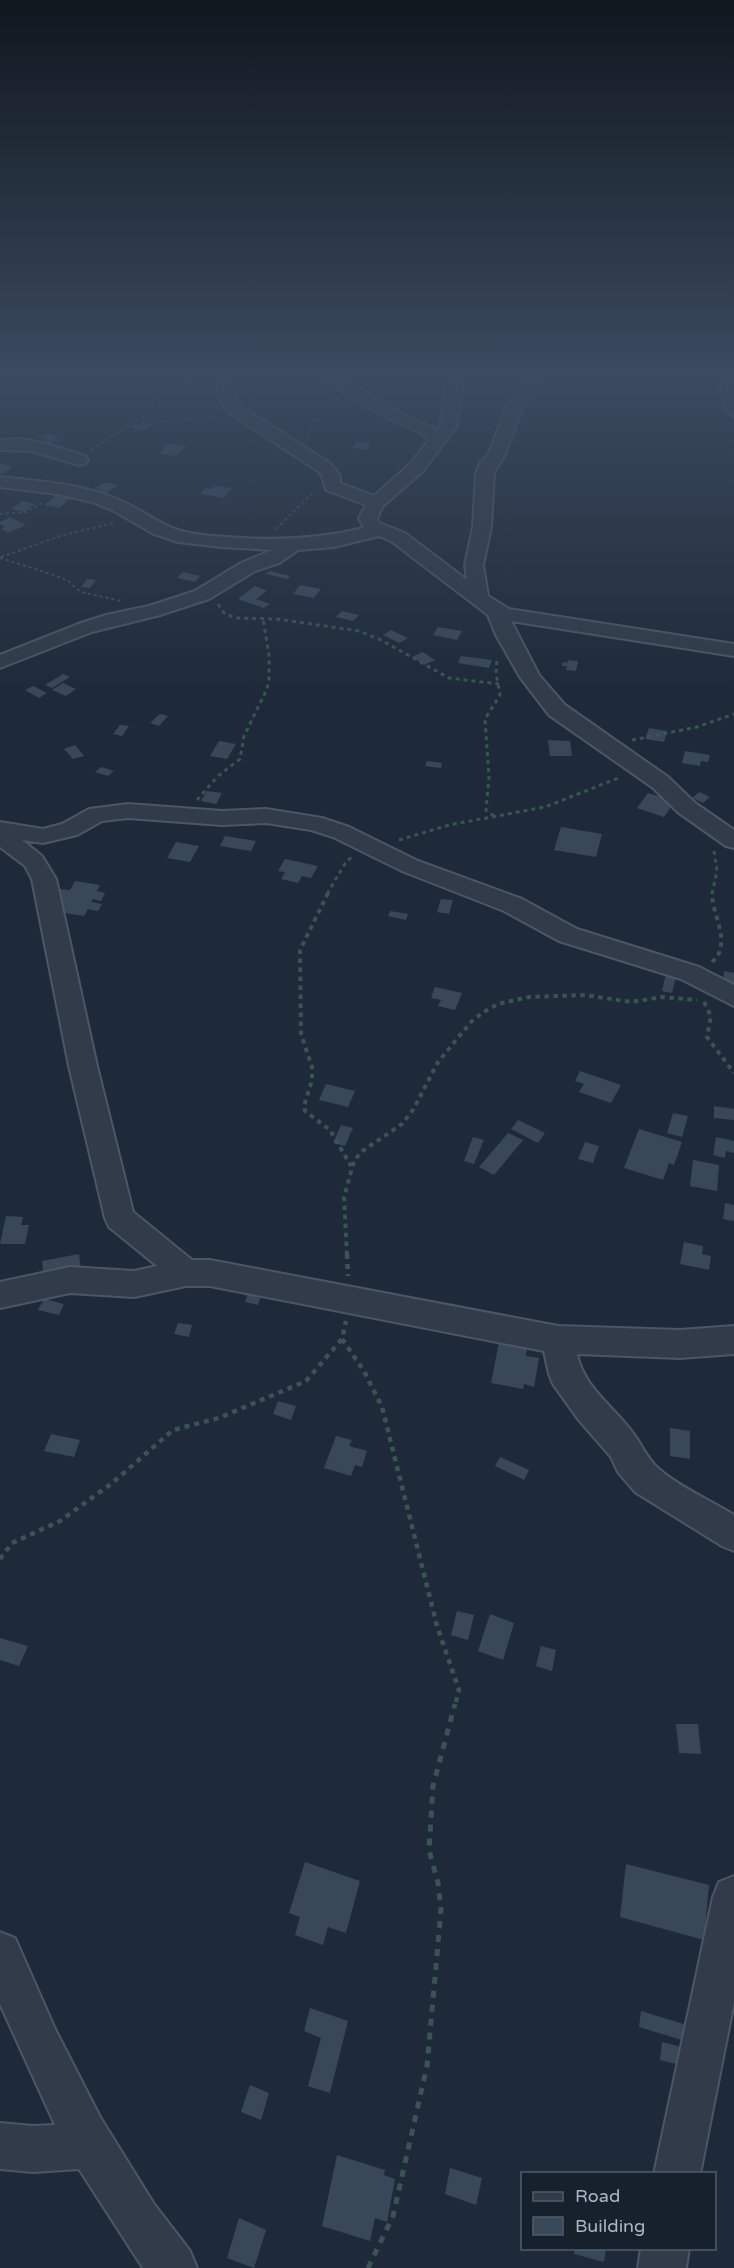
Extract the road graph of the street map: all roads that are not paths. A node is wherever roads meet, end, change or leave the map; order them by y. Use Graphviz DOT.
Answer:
graph roads {
  1 [pos="331,480"];
  2 [pos="402,480"];
  3 [pos="485,480"];
  4 [pos="0,482"];
  5 [pos="376,503"];
  6 [pos="380,530"];
  7 [pos="293,545"];
  8 [pos="479,598"];
  9 [pos="497,612"];
  10 [pos="734,650"];
  11 [pos="0,662"];
  12 [pos="0,829"];
  13 [pos="0,834"];
  14 [pos="734,841"];
  15 [pos="734,997"];
  16 [pos="186,1273"];
  17 [pos="0,1295"];
  18 [pos="558,1340"];
  19 [pos="734,1340"];
  20 [pos="734,1534"];
  21 [pos="734,1897"];
  22 [pos="0,1953"];
  23 [pos="89,2145"];
  24 [pos="0,2146"];
  25 [pos="677,2172"];
  26 [pos="665,2250"];
  27 [pos="173,2268"];
  28 [pos="662,2268"];
  1 -- 5 [label="street"];
  2 -- 5 [label="street"];
  3 -- 8 [label="street"];
  4 -- 7 [label="street"];
  5 -- 6 [label="street"];
  6 -- 7 [label="street"];
  6 -- 8 [label="street"];
  7 -- 11 [label="street"];
  8 -- 9 [label="street"];
  9 -- 10 [label="street"];
  9 -- 14 [label="street"];
  12 -- 15 [label="street"];
  13 -- 16 [label="street"];
  16 -- 17 [label="street"];
  16 -- 18 [label="street"];
  18 -- 19 [label="street"];
  18 -- 20 [label="street"];
  21 -- 25 [label="street"];
  22 -- 23 [label="street"];
  23 -- 24 [label="street"];
  23 -- 27 [label="street"];
  26 -- 28 [label="street"];
}
